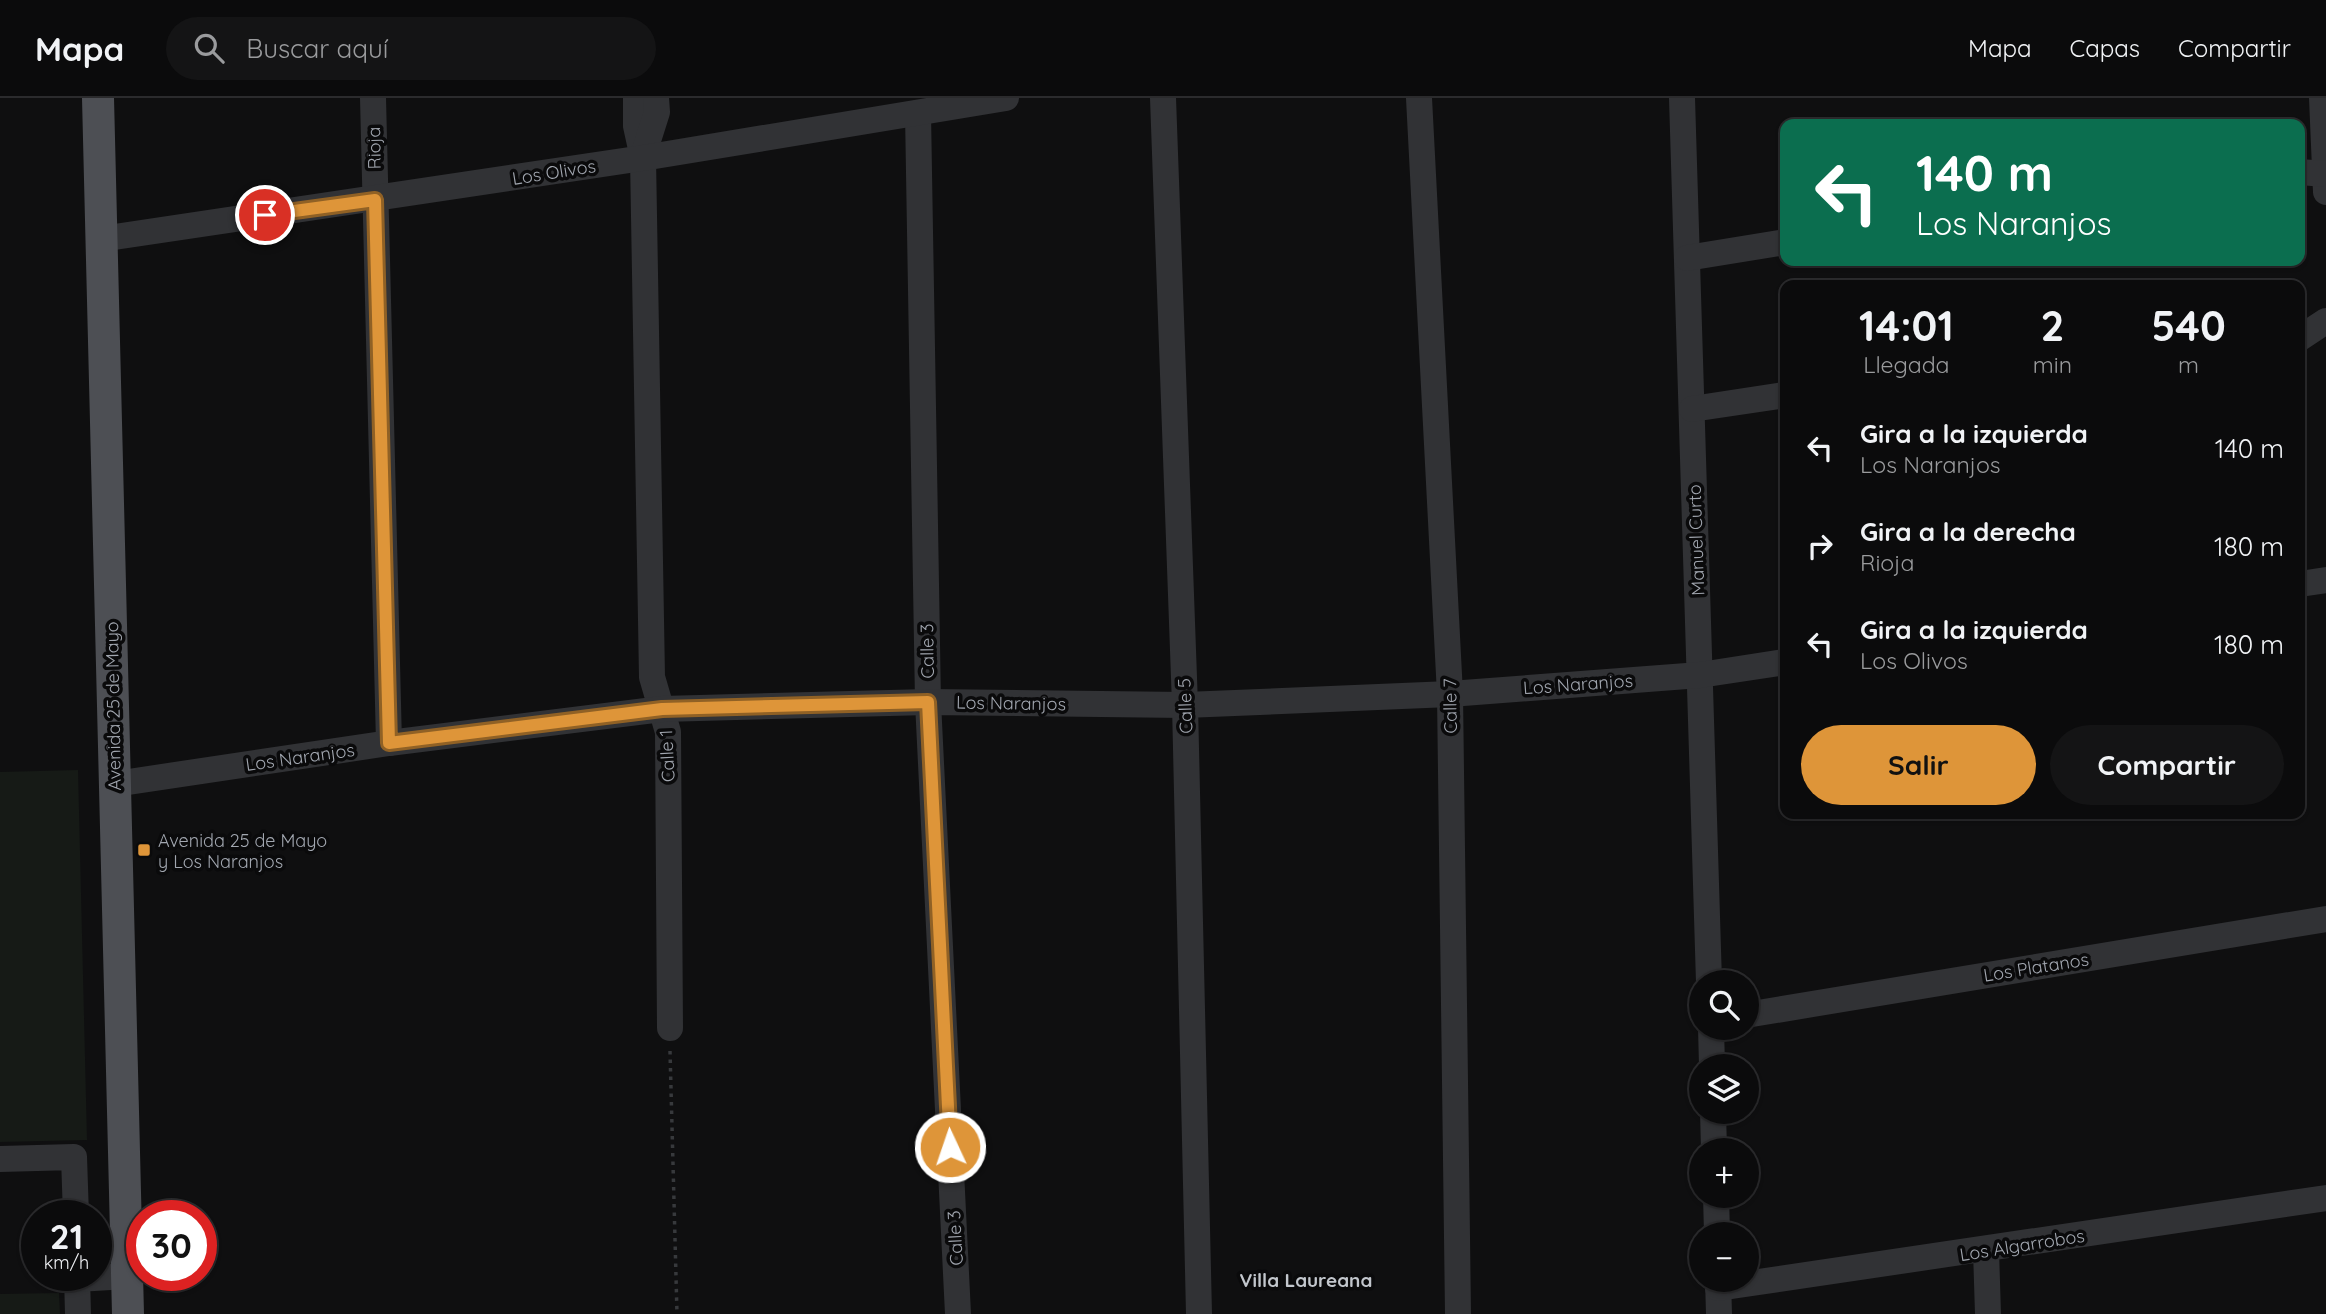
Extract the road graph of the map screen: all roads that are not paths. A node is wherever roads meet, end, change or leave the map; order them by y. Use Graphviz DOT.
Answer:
graph roads {
  1 [pos="97,98"];
  2 [pos="373,98"];
  3 [pos="636,98"];
  4 [pos="656,98"];
  5 [pos="1006,98"];
  6 [pos="1163,98"];
  7 [pos="1419,98"];
  8 [pos="1682,98"];
  9 [pos="2322,98"];
  10 [pos="918,113"];
  11 [pos="643,158"];
  12 [pos="2305,172"];
  13 [pos="2326,174"];
  14 [pos="2326,192"];
  15 [pos="375,200"];
  16 [pos="101,239"];
  17 [pos="1780,243"];
  18 [pos="1687,258"];
  19 [pos="2326,321"];
  20 [pos="2305,335"];
  21 [pos="1780,396"];
  22 [pos="1692,409"];
  23 [pos="2326,580"];
  24 [pos="2305,583"];
  25 [pos="1780,663"];
  26 [pos="1700,675"];
  27 [pos="1450,694"];
  28 [pos="928,702"];
  29 [pos="1185,705"];
  30 [pos="662,709"];
  31 [pos="389,743"];
  32 [pos="115,784"];
  33 [pos="2326,919"];
  34 [pos="1709,970"];
  35 [pos="1759,1013"];
  36 [pos="670,1028"];
  37 [pos="0,1159"];
  38 [pos="2326,1198"];
  39 [pos="75,1200"];
  40 [pos="126,1235"];
  41 [pos="1986,1250"];
  42 [pos="77,1291"];
  43 [pos="127,1291"];
  44 [pos="1719,1294"];
  45 [pos="78,1314"];
  46 [pos="128,1314"];
  47 [pos="958,1314"];
  48 [pos="1199,1314"];
  49 [pos="1458,1314"];
  50 [pos="1988,1314"];
  1 -- 16 [label="main road, Avenida 25 de Mayo"];
  2 -- 15 [label="street, Rioja"];
  3 -- 11 [label="street, Calle 1"];
  4 -- 11 [label="street, Calle 1"];
  5 -- 10 [label="street, Los Olivos"];
  6 -- 29 [label="street, Calle 5"];
  7 -- 27 [label="street, Calle 7"];
  8 -- 18 [label="street, Manuel Curto"];
  9 -- 13 [label="street"];
  10 -- 11 [label="street, Los Olivos"];
  10 -- 28 [label="street, Calle 3"];
  11 -- 15 [label="street, Los Olivos"];
  11 -- 30 [label="street, Calle 1"];
  12 -- 13 [label="street"];
  13 -- 14 [label="street"];
  15 -- 16 [label="street, Los Olivos"];
  15 -- 31 [label="street, Rioja"];
  16 -- 32 [label="main road, Avenida 25 de Mayo"];
  17 -- 18 [label="street"];
  18 -- 22 [label="street, Manuel Curto"];
  19 -- 20 [label="street"];
  21 -- 22 [label="street"];
  22 -- 26 [label="street, Manuel Curto"];
  23 -- 24 [label="street"];
  25 -- 26 [label="street, Los Naranjos"];
  26 -- 27 [label="street, Los Naranjos"];
  26 -- 34 [label="street, Manuel Curto"];
  27 -- 29 [label="street, Los Naranjos"];
  27 -- 49 [label="street, Calle 7"];
  28 -- 29 [label="street, Los Naranjos"];
  28 -- 30 [label="street, Los Naranjos"];
  28 -- 47 [label="street, Calle 3"];
  29 -- 48 [label="street, Calle 5"];
  30 -- 31 [label="street, Los Naranjos"];
  30 -- 36 [label="street, Calle 1"];
  31 -- 32 [label="street, Los Naranjos"];
  32 -- 40 [label="main road, Avenida 25 de Mayo"];
  33 -- 35 [label="street, Los Platanos"];
  37 -- 39 [label="street"];
  38 -- 41 [label="street, Los Algarrobos"];
  41 -- 44 [label="street, Los Algarrobos"];
  41 -- 50 [label="street"];
  42 -- 45 [label="street"];
  43 -- 46 [label="main road, Avenida 25 de Mayo"];
}
